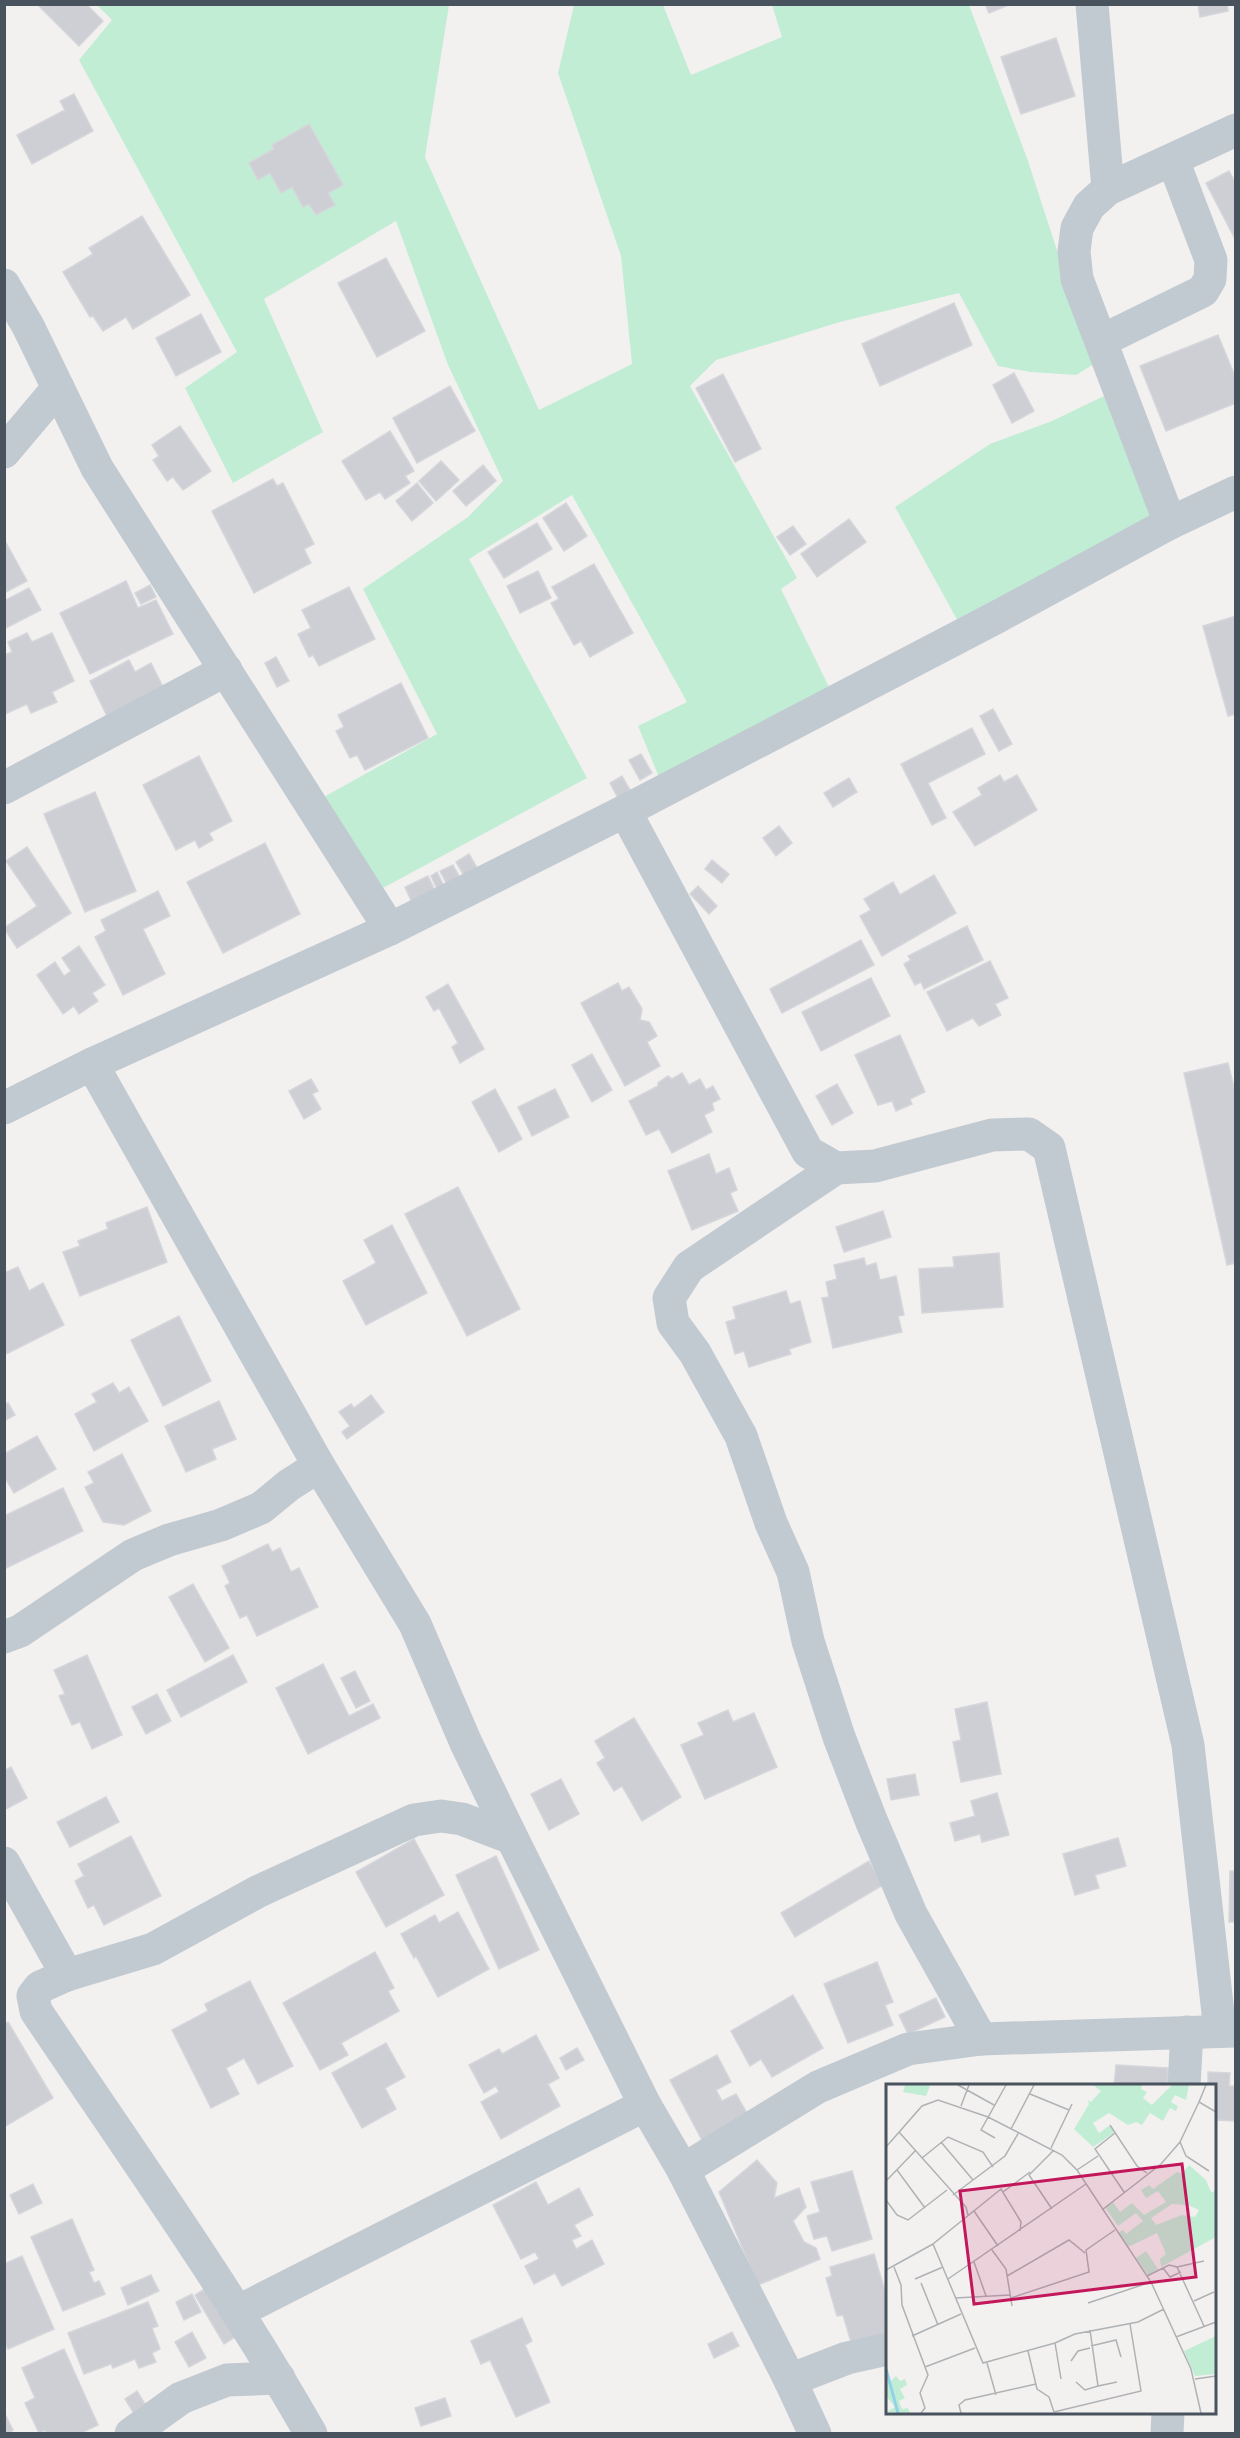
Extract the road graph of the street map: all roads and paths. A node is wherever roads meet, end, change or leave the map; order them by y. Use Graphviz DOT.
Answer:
graph roads {
  1 [pos="1092,4"];
  2 [pos="1236,130"];
  3 [pos="1173,159"];
  4 [pos="1108,189"];
  5 [pos="4,285"];
  6 [pos="1101,341"];
  7 [pos="58,388"];
  8 [pos="4,452"];
  9 [pos="1236,492"];
  10 [pos="1170,523"];
  11 [pos="226,670"];
  12 [pos="4,788"];
  13 [pos="625,811"];
  14 [pos="390,929"];
  15 [pos="92,1064"];
  16 [pos="4,1108"];
  17 [pos="836,1168"];
  18 [pos="319,1466"];
  19 [pos="4,1637"];
  20 [pos="512,1838"];
  21 [pos="4,1863"];
  22 [pos="67,1975"];
  23 [pos="1228,2031"];
  24 [pos="1187,2032"];
  25 [pos="981,2039"];
  26 [pos="1184,2084"];
  27 [pos="645,2105"];
  28 [pos="683,2170"];
  29 [pos="237,2312"];
  30 [pos="886,2349"];
  31 [pos="279,2378"];
  32 [pos="790,2380"];
  33 [pos="1168,2414"];
  34 [pos="131,2433"];
  35 [pos="310,2433"];
  36 [pos="815,2433"];
  37 [pos="1167,2433"];
  1 -- 4 [label="street"];
  2 -- 3 [label="street"];
  3 -- 4 [label="street"];
  3 -- 6 [label="street"];
  4 -- 6 [label="street"];
  5 -- 7 [label="street"];
  6 -- 10 [label="street"];
  7 -- 8 [label="street"];
  7 -- 11 [label="street"];
  9 -- 10 [label="street"];
  10 -- 13 [label="street"];
  11 -- 12 [label="street"];
  11 -- 14 [label="street"];
  13 -- 14 [label="street"];
  13 -- 17 [label="street"];
  14 -- 15 [label="street"];
  15 -- 16 [label="street"];
  15 -- 18 [label="street"];
  17 -- 23 [label="street"];
  17 -- 25 [label="street"];
  18 -- 19 [label="street"];
  18 -- 20 [label="street"];
  20 -- 22 [label="street"];
  20 -- 27 [label="street"];
  21 -- 22 [label="street"];
  22 -- 29 [label="street"];
  23 -- 24 [label="street"];
  24 -- 25 [label="street"];
  24 -- 26 [label="street"];
  25 -- 28 [label="street"];
  27 -- 28 [label="street"];
  27 -- 29 [label="street"];
  28 -- 32 [label="street"];
  29 -- 31 [label="street"];
  30 -- 32 [label="street"];
  31 -- 34 [label="street"];
  31 -- 35 [label="street"];
  32 -- 36 [label="street"];
  33 -- 37 [label="street"];
}
